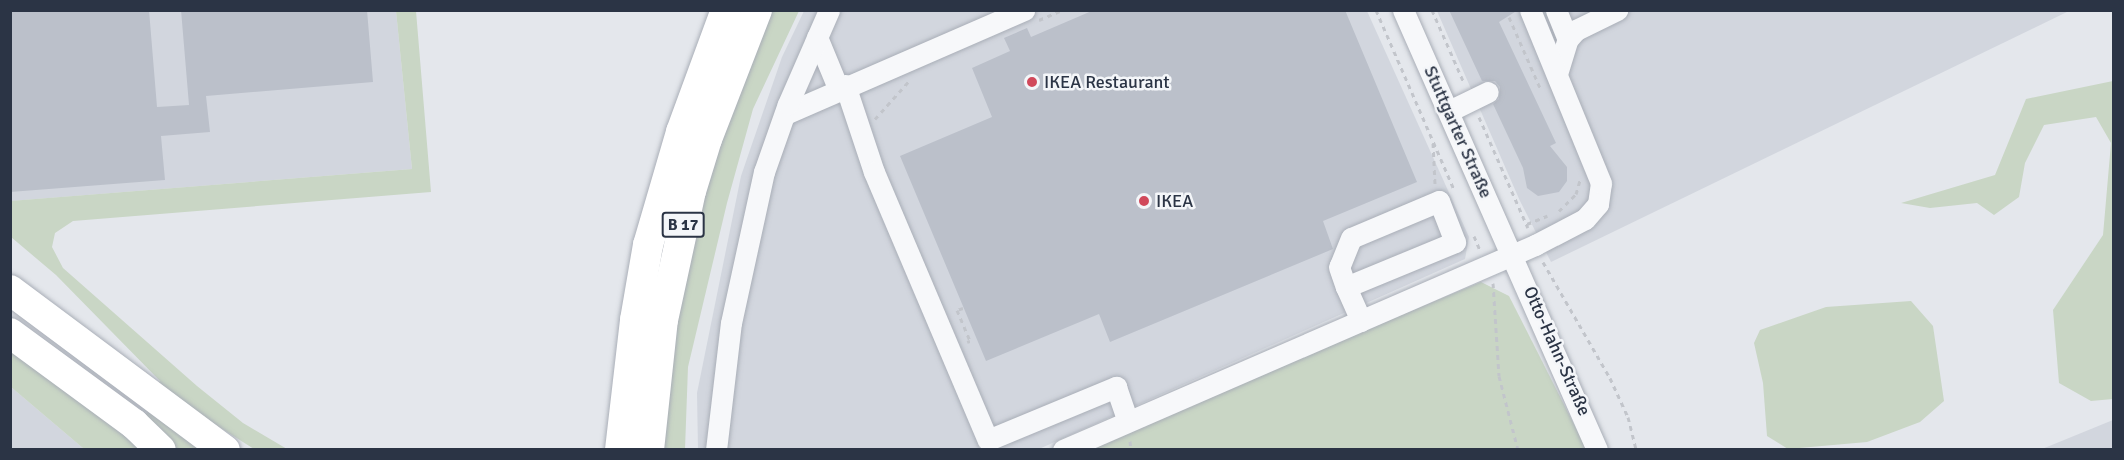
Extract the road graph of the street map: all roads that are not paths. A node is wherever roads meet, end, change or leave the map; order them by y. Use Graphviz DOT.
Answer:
graph roads {
  1 [pos="726,10"];
  2 [pos="757,10"];
  3 [pos="829,10"];
  4 [pos="1024,10"];
  5 [pos="1403,10"];
  6 [pos="1530,10"];
  7 [pos="1556,10"];
  8 [pos="1617,10"];
  9 [pos="817,37"];
  10 [pos="1568,39"];
  11 [pos="1557,74"];
  12 [pos="841,87"];
  13 [pos="1488,92"];
  14 [pos="1449,111"];
  15 [pos="785,114"];
  16 [pos="1514,254"];
  17 [pos="1346,286"];
  18 [pos="10,290"];
  19 [pos="1361,321"];
  20 [pos="10,333"];
  21 [pos="1128,421"];
  22 [pos="161,450"];
  23 [pos="225,450"];
  24 [pos="621,450"];
  25 [pos="649,450"];
  26 [pos="716,450"];
  27 [pos="1063,450"];
  28 [pos="1598,450"];
  1 -- 24 [label="highway, B 17"];
  2 -- 25 [label="highway, B 17"];
  3 -- 9 [label="street"];
  4 -- 12 [label="street"];
  5 -- 14 [label="street, Stuttgarter Straße"];
  6 -- 11 [label="street"];
  7 -- 10 [label="street"];
  8 -- 10 [label="street"];
  9 -- 12 [label="street"];
  9 -- 15 [label="street"];
  10 -- 11 [label="street"];
  11 -- 16 [label="street"];
  12 -- 15 [label="street"];
  12 -- 21 [label="street"];
  13 -- 14 [label="street"];
  14 -- 16 [label="street, Stuttgarter Straße"];
  15 -- 26 [label="street"];
  16 -- 19 [label="street"];
  16 -- 28 [label="street, Otto-Hahn-Straße"];
  17 -- 17 [label="street"];
  17 -- 19 [label="street"];
  18 -- 23 [label="highway"];
  19 -- 21 [label="street"];
  20 -- 22 [label="highway"];
  21 -- 27 [label="street"];
}
